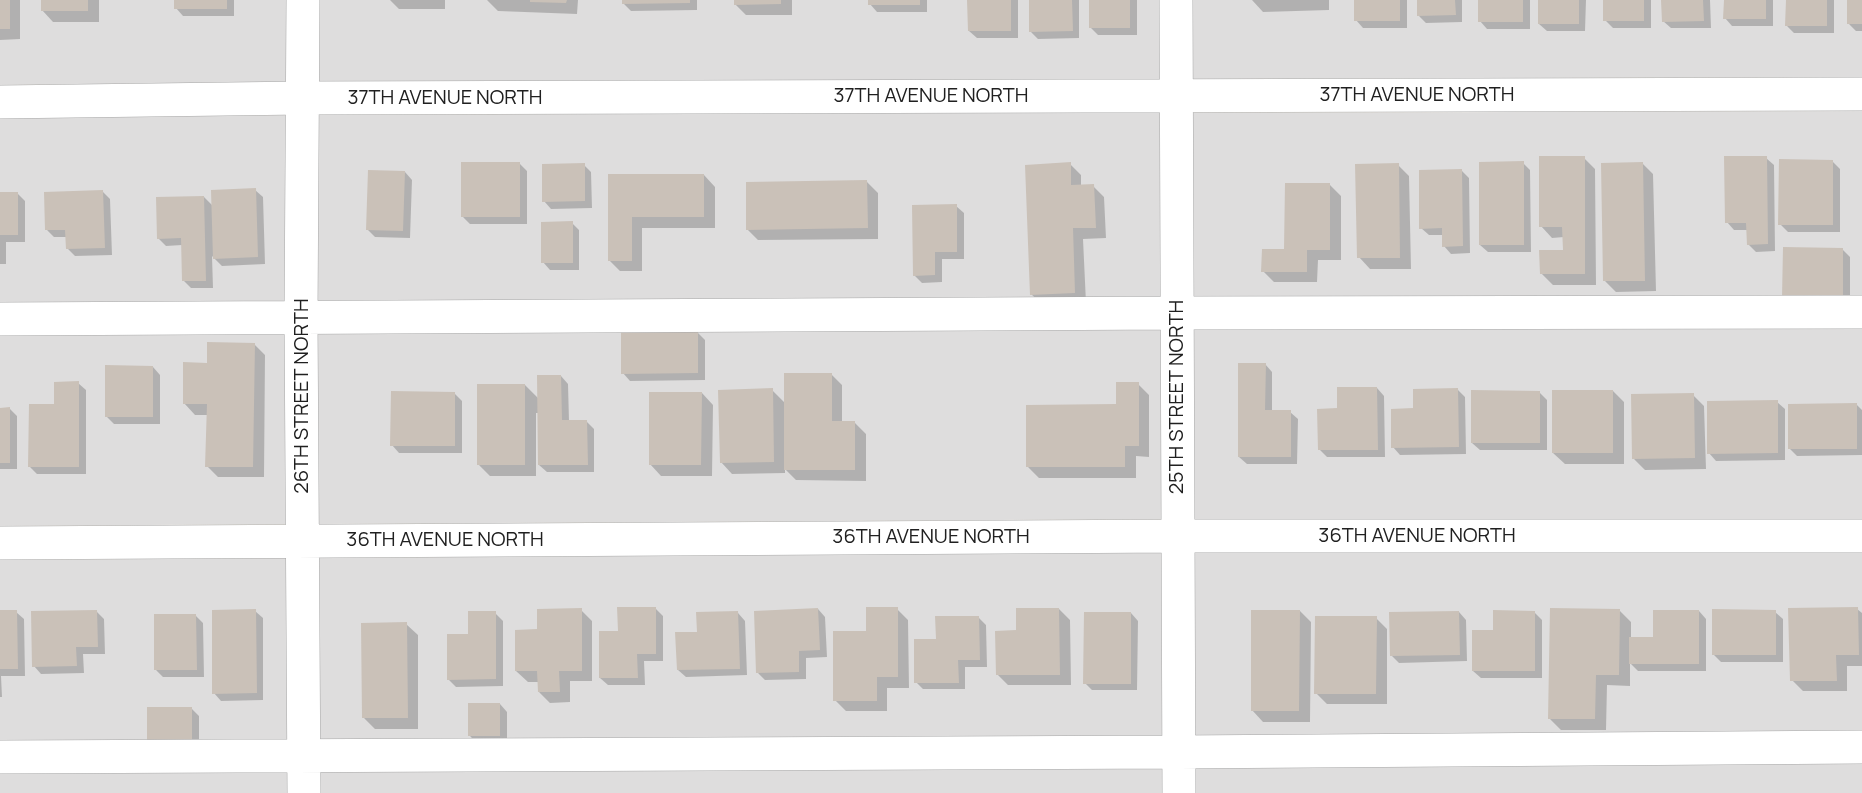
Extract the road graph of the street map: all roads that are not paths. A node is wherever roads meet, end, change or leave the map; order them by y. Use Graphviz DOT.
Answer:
graph roads {
  1 [pos="303,0"];
  2 [pos="1176,0"];
  3 [pos="1862,94"];
  4 [pos="1177,96"];
  5 [pos="303,98"];
  6 [pos="0,102"];
  7 [pos="1862,312"];
  8 [pos="1177,313"];
  9 [pos="301,318"];
  10 [pos="0,319"];
  11 [pos="1178,536"];
  12 [pos="1862,536"];
  13 [pos="303,541"];
  14 [pos="0,543"];
  15 [pos="1862,747"];
  16 [pos="1179,752"];
  17 [pos="0,757"];
  18 [pos="304,757"];
  19 [pos="304,793"];
  20 [pos="1179,793"];
  1 -- 5 [label="street, 26TH STREET NORTH"];
  2 -- 4 [label="street, 25TH STREET NORTH"];
  3 -- 4 [label="street, 37TH AVENUE NORTH"];
  4 -- 5 [label="street, 37TH AVENUE NORTH"];
  4 -- 8 [label="street, 25TH STREET NORTH"];
  5 -- 6 [label="street, 37TH AVENUE NORTH"];
  5 -- 9 [label="street, 26TH STREET NORTH"];
  7 -- 8 [label="street"];
  8 -- 9 [label="street"];
  8 -- 11 [label="street, 25TH STREET NORTH"];
  9 -- 10 [label="street"];
  9 -- 13 [label="street, 26TH STREET NORTH"];
  11 -- 12 [label="street, 36TH AVENUE NORTH"];
  11 -- 13 [label="street, 36TH AVENUE NORTH"];
  11 -- 16 [label="street, 25TH STREET NORTH"];
  13 -- 14 [label="street, 36TH AVENUE NORTH"];
  13 -- 18 [label="street, 26TH STREET NORTH"];
  15 -- 16 [label="street"];
  16 -- 18 [label="street"];
  16 -- 20 [label="street, 25TH STREET NORTH"];
  17 -- 18 [label="street"];
  18 -- 19 [label="street, 26TH STREET NORTH"];
}
